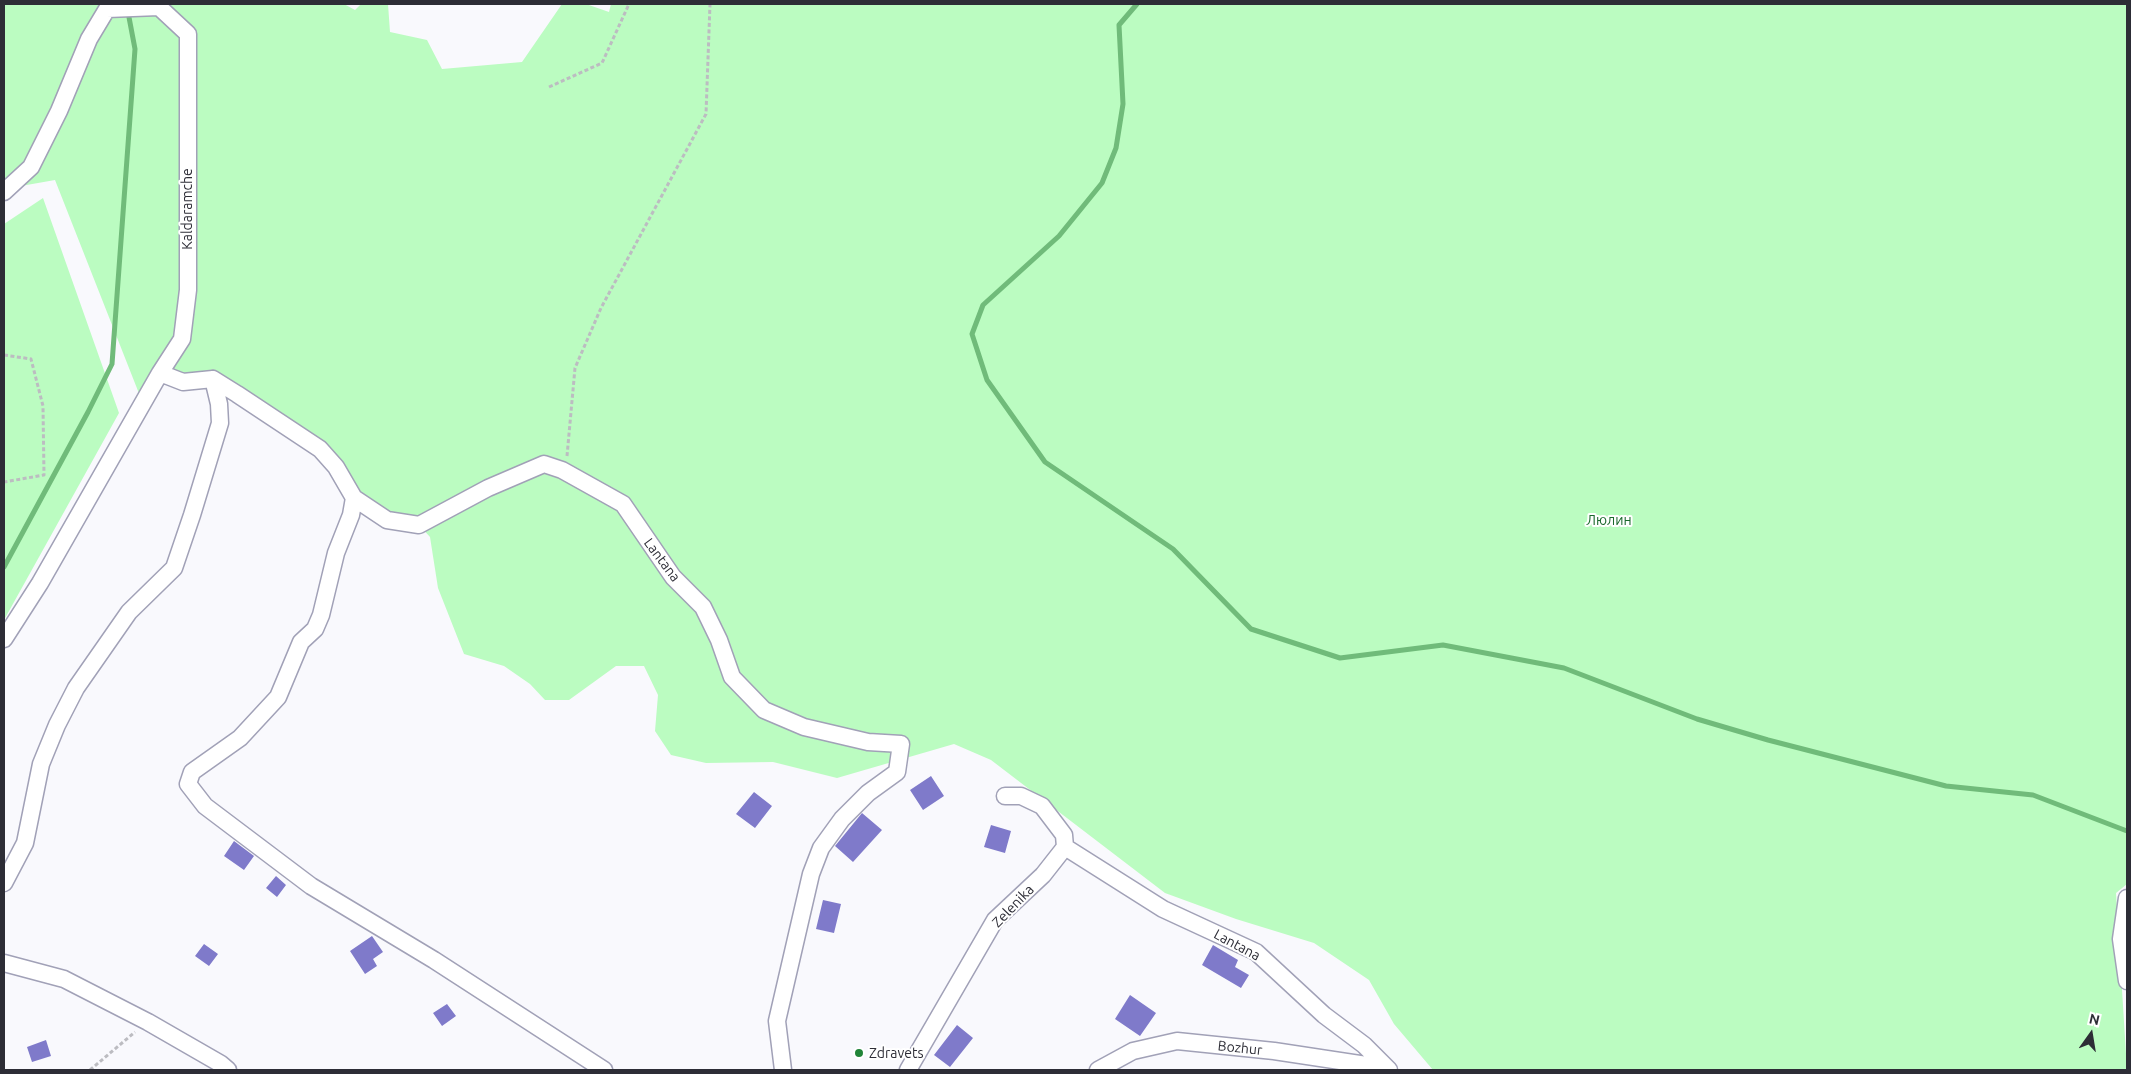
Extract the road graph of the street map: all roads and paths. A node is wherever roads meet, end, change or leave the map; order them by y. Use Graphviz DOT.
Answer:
graph roads {
  1 [pos="629,4"];
  2 [pos="710,4"];
  3 [pos="549,87"];
  4 [pos="4,192"];
  5 [pos="4,355"];
  6 [pos="160,373"];
  7 [pos="212,379"];
  8 [pos="567,462"];
  9 [pos="544,464"];
  10 [pos="4,482"];
  11 [pos="354,498"];
  12 [pos="4,639"];
  13 [pos="1005,796"];
  14 [pos="1065,847"];
  15 [pos="4,883"];
  16 [pos="2127,898"];
  17 [pos="4,963"];
  18 [pos="2127,981"];
  19 [pos="148,1022"];
  20 [pos="1388,1069"];
  21 [pos="90,1070"];
  22 [pos="228,1070"];
  23 [pos="604,1070"];
  24 [pos="783,1070"];
  25 [pos="908,1070"];
  26 [pos="1098,1070"];
  1 -- 3 [label="path"];
  2 -- 8 [label="path"];
  4 -- 6 [label="street, Kaldaramche"];
  5 -- 10 [label="path"];
  6 -- 7 [label="street"];
  6 -- 12 [label="street, Kaldaramche"];
  7 -- 11 [label="street"];
  7 -- 15 [label="street"];
  8 -- 9 [label="street"];
  9 -- 11 [label="street"];
  9 -- 24 [label="street, Lantana"];
  11 -- 23 [label="street"];
  13 -- 14 [label="street"];
  14 -- 20 [label="street, Lantana"];
  14 -- 25 [label="street, Zelenika"];
  16 -- 18 [label="street"];
  17 -- 19 [label="street"];
  19 -- 21 [label="path"];
  19 -- 22 [label="street"];
  20 -- 26 [label="street, Bozhur"];
}
